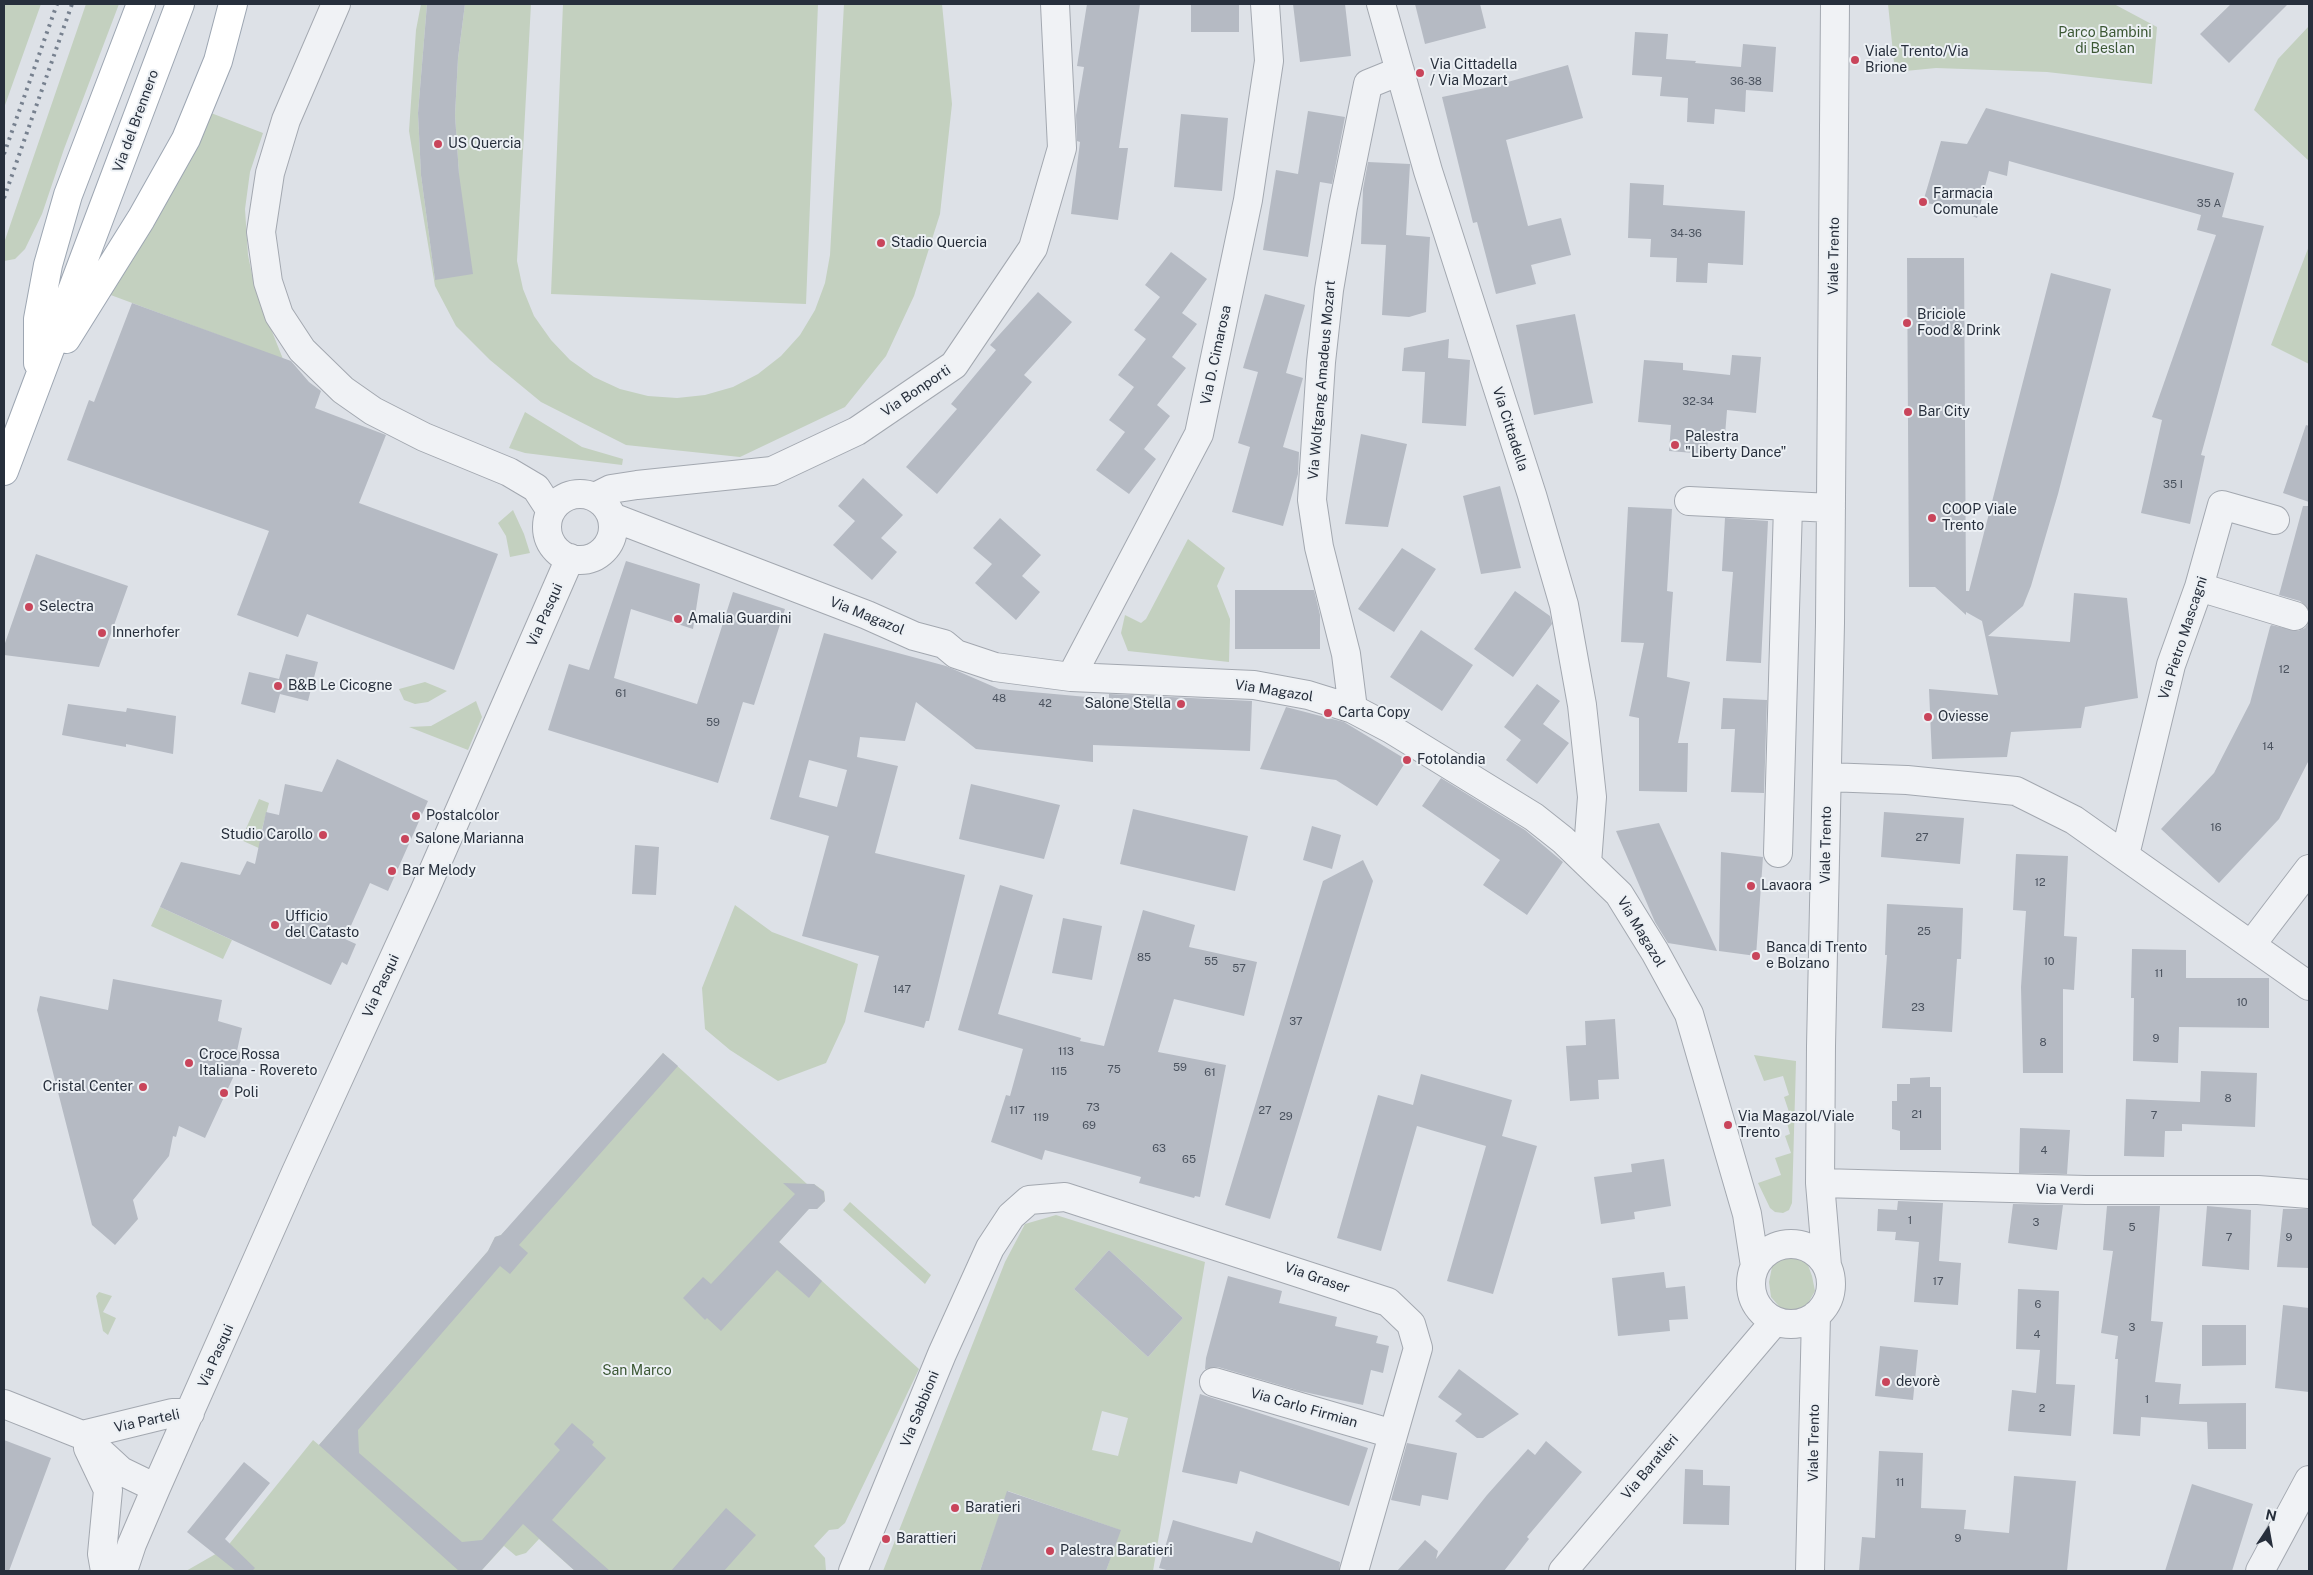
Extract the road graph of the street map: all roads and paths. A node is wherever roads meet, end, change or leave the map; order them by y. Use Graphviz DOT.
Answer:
graph roads {
  1 [pos="141,4"];
  2 [pos="180,4"];
  3 [pos="233,4"];
  4 [pos="336,4"];
  5 [pos="1055,4"];
  6 [pos="1265,4"];
  7 [pos="1381,4"];
  8 [pos="1835,4"];
  9 [pos="1400,71"];
  10 [pos="38,382"];
  11 [pos="4,471"];
  12 [pos="1689,501"];
  13 [pos="1788,506"];
  14 [pos="603,507"];
  15 [pos="1831,508"];
  16 [pos="551,511"];
  17 [pos="2275,520"];
  18 [pos="570,558"];
  19 [pos="2199,587"];
  20 [pos="2294,616"];
  21 [pos="1071,677"];
  22 [pos="1353,710"];
  23 [pos="1827,777"];
  24 [pos="1778,853"];
  25 [pos="2125,855"];
  26 [pos="1587,863"];
  27 [pos="2309,869"];
  28 [pos="2251,945"];
  29 [pos="2309,986"];
  30 [pos="1820,1183"];
  31 [pos="2309,1194"];
  32 [pos="1747,1214"];
  33 [pos="1792,1244"];
  34 [pos="990,1248"];
  35 [pos="1755,1266"];
  36 [pos="1827,1266"];
  37 [pos="1786,1315"];
  38 [pos="1214,1382"];
  39 [pos="4,1404"];
  40 [pos="190,1413"];
  41 [pos="1394,1434"];
  42 [pos="82,1435"];
  43 [pos="2309,1480"];
  44 [pos="156,1488"];
  45 [pos="105,1571"];
  46 [pos="123,1571"];
  47 [pos="853,1571"];
  48 [pos="1354,1571"];
  49 [pos="1563,1571"];
  50 [pos="1810,1571"];
  51 [pos="2260,1571"];
  1 -- 10 [label="main road"];
  2 -- 10 [label="main road, Via del Brennero"];
  3 -- 10 [label="main road"];
  4 -- 16 [label="street"];
  5 -- 14 [label="street, Via Bonporti"];
  6 -- 21 [label="street, Via D. Cimarosa"];
  7 -- 9 [label="street, Via Cittadella"];
  8 -- 15 [label="street, Viale Trento"];
  9 -- 22 [label="street, Via Wolfgang Amadeus Mozart"];
  9 -- 26 [label="street, Via Cittadella"];
  10 -- 11 [label="main road"];
  12 -- 13 [label="street"];
  13 -- 15 [label="street"];
  13 -- 24 [label="street"];
  14 -- 16 [label="street"];
  14 -- 18 [label="street"];
  14 -- 21 [label="street, Via Magazol"];
  15 -- 23 [label="street, Viale Trento"];
  16 -- 18 [label="street"];
  17 -- 19 [label="street, Via Pietro Mascagni"];
  18 -- 40 [label="street, Via Pasqui"];
  19 -- 20 [label="street"];
  19 -- 25 [label="street, Via Pietro Mascagni"];
  21 -- 22 [label="street, Via Magazol"];
  22 -- 26 [label="street, Via Magazol"];
  23 -- 25 [label="street"];
  23 -- 30 [label="street, Viale Trento"];
  25 -- 28 [label="street"];
  26 -- 32 [label="street, Via Magazol"];
  27 -- 28 [label="street"];
  28 -- 29 [label="street"];
  30 -- 31 [label="street, Via Verdi"];
  30 -- 33 [label="street, Viale Trento"];
  30 -- 36 [label="street, Viale Trento"];
  32 -- 33 [label="street"];
  32 -- 35 [label="street, Via Magazol"];
  33 -- 35 [label="street"];
  33 -- 36 [label="street"];
  34 -- 41 [label="street, Via Graser"];
  34 -- 47 [label="street, Via Sabbioni"];
  35 -- 37 [label="street, Viale Trento"];
  36 -- 37 [label="street, Viale Trento"];
  37 -- 49 [label="street, Via Baratieri"];
  37 -- 50 [label="street, Viale Trento"];
  38 -- 41 [label="street, Via Carlo Firmian"];
  39 -- 42 [label="street"];
  40 -- 42 [label="street, Via Parteli"];
  40 -- 44 [label="street, Via Parteli"];
  41 -- 48 [label="street, Via Graser"];
  42 -- 44 [label="street"];
  42 -- 45 [label="street"];
  43 -- 51 [label="street"];
  44 -- 46 [label="street, Via Parteli"];
}
